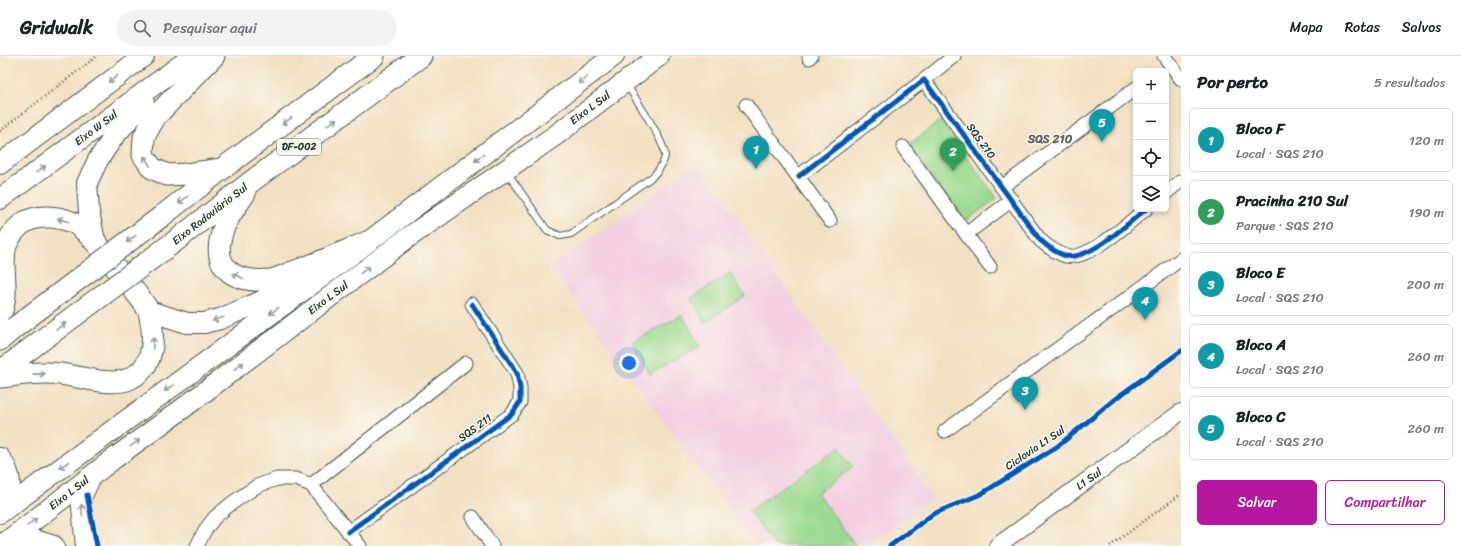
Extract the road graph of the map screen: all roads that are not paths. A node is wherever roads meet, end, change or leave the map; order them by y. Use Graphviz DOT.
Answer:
graph roads {
  1 [pos="144,56"];
  2 [pos="193,56"];
  3 [pos="214,56"];
  4 [pos="374,56"];
  5 [pos="421,56"];
  6 [pos="614,56"];
  7 [pos="659,56"];
  8 [pos="954,56"];
  9 [pos="1164,56"];
  10 [pos="171,72"];
  11 [pos="1181,79"];
  12 [pos="924,80"];
  13 [pos="625,82"];
  14 [pos="1133,90"];
  15 [pos="746,105"];
  16 [pos="903,147"];
  17 [pos="0,164"];
  18 [pos="222,169"];
  19 [pos="506,170"];
  20 [pos="799,176"];
  21 [pos="252,181"];
  22 [pos="1181,181"];
  23 [pos="1002,187"];
  24 [pos="1169,191"];
  25 [pos="0,200"];
  26 [pos="1012,200"];
  27 [pos="1142,212"];
  28 [pos="830,221"];
  29 [pos="966,234"];
  30 [pos="95,241"];
  31 [pos="367,242"];
  32 [pos="1181,259"];
  33 [pos="990,267"];
  34 [pos="331,270"];
  35 [pos="472,304"];
  36 [pos="149,311"];
  37 [pos="5,329"];
  38 [pos="466,363"];
  39 [pos="0,372"];
  40 [pos="0,377"];
  41 [pos="1181,412"];
  42 [pos="945,431"];
  43 [pos="0,458"];
  44 [pos="91,476"];
  45 [pos="311,485"];
  46 [pos="0,512"];
  47 [pos="473,517"];
  48 [pos="348,532"];
  49 [pos="4,544"];
  50 [pos="54,546"];
  51 [pos="86,546"];
  52 [pos="197,546"];
  53 [pos="360,546"];
  54 [pos="492,546"];
  55 [pos="996,546"];
  1 -- 17 [label="main road, one-way"];
  2 -- 10 [label="main road, Eixo W Sul"];
  18 -- 3 [label="highway, one-way"];
  4 -- 18 [label="highway, DF-002, one-way"];
  21 -- 5 [label="highway, Eixo Rodoviário Sul / DF-002, one-way"];
  6 -- 31 [label="main road, Eixo L Sul, one-way"];
  7 -- 13 [label="main road, Eixo L Sul"];
  8 -- 12 [label="street"];
  9 -- 11 [label="street"];
  25 -- 10 [label="main road, Eixo W Sul, one-way"];
  10 -- 30 [label="main road"];
  12 -- 20 [label="street"];
  12 -- 23 [label="street, SQS 210"];
  13 -- 19 [label="main road, Eixo L Sul"];
  13 -- 19 [label="lane"];
  14 -- 23 [label="street"];
  15 -- 20 [label="street"];
  16 -- 29 [label="street"];
  18 -- 37 [label="highway, DF-002, one-way, bridge"];
  44 -- 19 [label="main road, Eixo L Sul, one-way"];
  20 -- 28 [label="street"];
  31 -- 21 [label="highway, one-way"];
  39 -- 21 [label="highway, Eixo Rodoviário Sul / DF-002, one-way, bridge"];
  22 -- 24 [label="street"];
  23 -- 26 [label="street, SQS 210"];
  26 -- 27 [label="street, SQS 210"];
  26 -- 29 [label="street"];
  29 -- 33 [label="street"];
  30 -- 36 [label="highway"];
  30 -- 37 [label="highway, one-way"];
  31 -- 34 [label="main road, Eixo L Sul"];
  32 -- 42 [label="street"];
  34 -- 36 [label="main road, one-way"];
  34 -- 46 [label="main road, Eixo L Sul, one-way"];
  35 -- 48 [label="street, SQS 211"];
  40 -- 36 [label="highway, one-way"];
  38 -- 45 [label="street"];
  41 -- 55 [label="street, L1 Sul"];
  43 -- 46 [label="main road"];
  49 -- 44 [label="main road, Eixo L Sul, one-way"];
  51 -- 44 [label="main road, one-way"];
  45 -- 48 [label="street"];
  45 -- 52 [label="street"];
  47 -- 54 [label="street"];
  48 -- 53 [label="street"];
  49 -- 50 [label="main road"];
}
